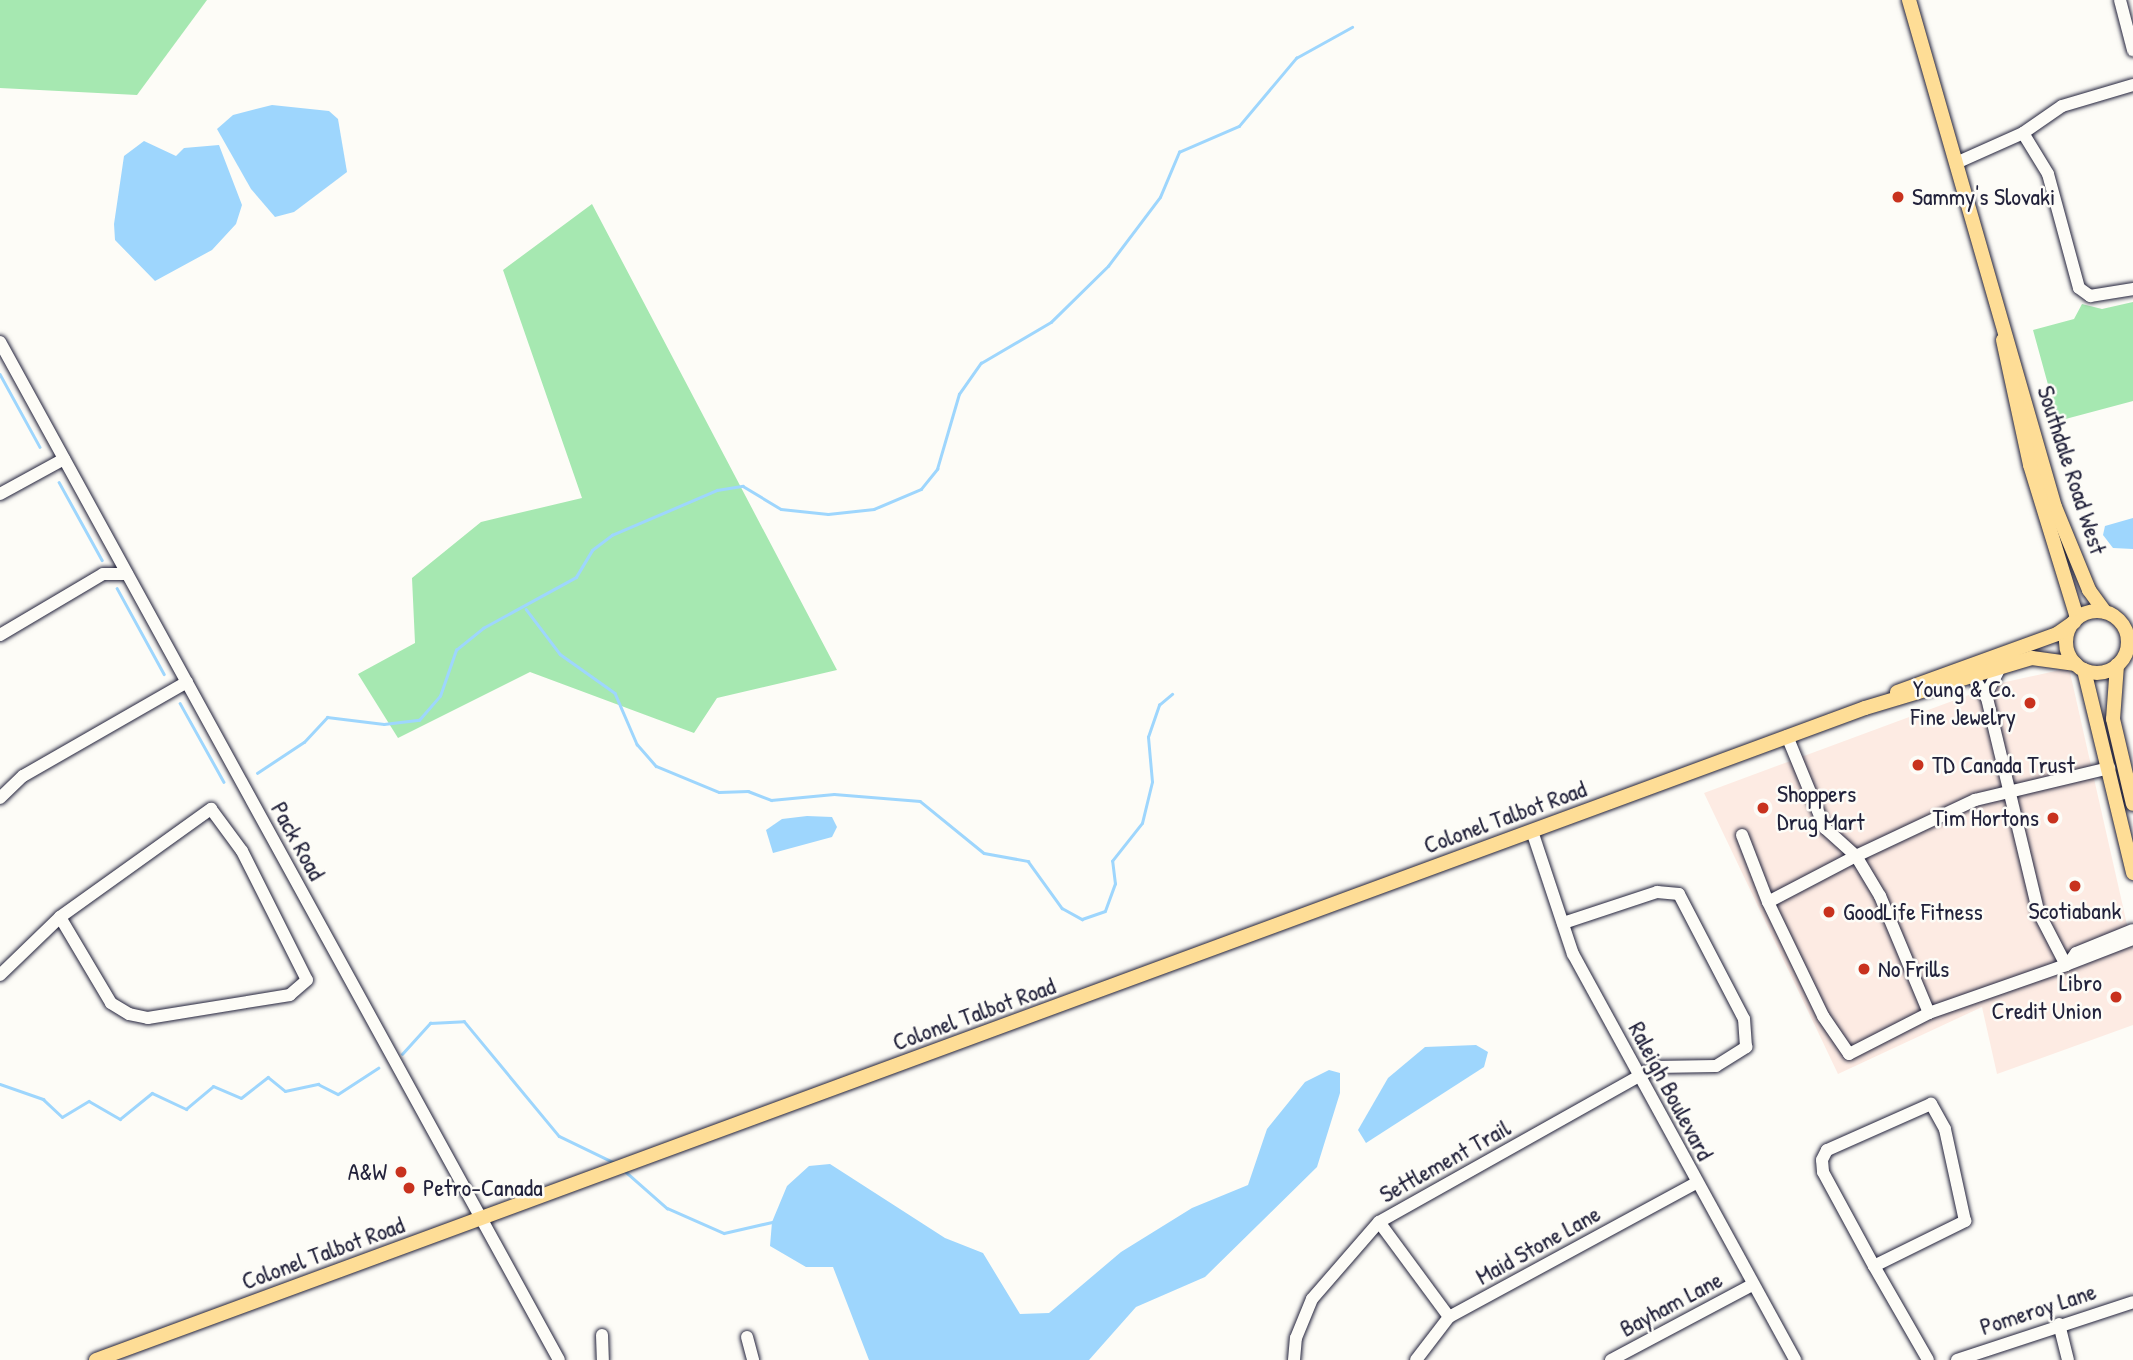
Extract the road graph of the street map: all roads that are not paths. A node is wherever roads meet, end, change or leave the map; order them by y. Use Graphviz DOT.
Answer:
graph roads {
  1 [pos="1909,0"];
  2 [pos="2120,0"];
  3 [pos="2133,50"];
  4 [pos="2133,86"];
  5 [pos="2022,133"];
  6 [pos="1956,163"];
  7 [pos="2133,289"];
  8 [pos="2003,339"];
  9 [pos="0,342"];
  10 [pos="64,458"];
  11 [pos="0,494"];
  12 [pos="127,574"];
  13 [pos="2111,615"];
  14 [pos="2133,619"];
  15 [pos="2076,620"];
  16 [pos="0,635"];
  17 [pos="2125,656"];
  18 [pos="2001,666"];
  19 [pos="2080,667"];
  20 [pos="1972,675"];
  21 [pos="187,682"];
  22 [pos="1986,695"];
  23 [pos="1866,708"];
  24 [pos="1787,736"];
  25 [pos="2109,768"];
  26 [pos="2011,792"];
  27 [pos="0,797"];
  28 [pos="2133,804"];
  29 [pos="1532,831"];
  30 [pos="1742,835"];
  31 [pos="1856,856"];
  32 [pos="2133,873"];
  33 [pos="1768,902"];
  34 [pos="60,917"];
  35 [pos="1563,923"];
  36 [pos="2133,930"];
  37 [pos="2133,939"];
  38 [pos="2067,964"];
  39 [pos="0,975"];
  40 [pos="1929,1013"];
  41 [pos="1641,1077"];
  42 [pos="1696,1183"];
  43 [pos="481,1219"];
  44 [pos="1379,1222"];
  45 [pos="1874,1266"];
  46 [pos="1752,1284"];
  47 [pos="2133,1302"];
  48 [pos="1449,1317"];
  49 [pos="2059,1324"];
  50 [pos="602,1335"];
  51 [pos="747,1337"];
  52 [pos="96,1360"];
  53 [pos="559,1360"];
  54 [pos="603,1360"];
  55 [pos="753,1360"];
  56 [pos="1294,1360"];
  57 [pos="1416,1360"];
  58 [pos="1611,1360"];
  59 [pos="1795,1360"];
  60 [pos="1927,1360"];
  61 [pos="1957,1360"];
  62 [pos="2068,1360"];
  1 -- 6 [label="main road, Southdale Road West"];
  2 -- 3 [label="street"];
  4 -- 5 [label="street"];
  5 -- 6 [label="street"];
  5 -- 7 [label="street"];
  6 -- 8 [label="main road, Southdale Road West"];
  8 -- 13 [label="main road, Southdale Road West"];
  8 -- 15 [label="main road, Southdale Road West"];
  9 -- 10 [label="street, Pack Road"];
  10 -- 11 [label="street"];
  10 -- 12 [label="street, Pack Road"];
  12 -- 16 [label="street"];
  12 -- 21 [label="street, Pack Road"];
  13 -- 14 [label="main road"];
  13 -- 15 [label="main road"];
  13 -- 17 [label="main road"];
  15 -- 19 [label="main road"];
  15 -- 23 [label="main road, Colonel Talbot Road"];
  17 -- 19 [label="main road"];
  17 -- 28 [label="main road"];
  18 -- 19 [label="main road, Colonel Talbot Road"];
  18 -- 20 [label="main road, Colonel Talbot Road"];
  18 -- 22 [label="street"];
  19 -- 25 [label="main road"];
  20 -- 22 [label="street"];
  20 -- 23 [label="main road, Colonel Talbot Road"];
  21 -- 27 [label="street"];
  21 -- 43 [label="street, Pack Road"];
  22 -- 26 [label="street"];
  23 -- 24 [label="main road, Colonel Talbot Road"];
  24 -- 29 [label="main road, Colonel Talbot Road"];
  24 -- 31 [label="street"];
  25 -- 26 [label="street"];
  25 -- 32 [label="main road"];
  26 -- 31 [label="street"];
  26 -- 38 [label="street"];
  29 -- 35 [label="street, Raleigh Boulevard"];
  29 -- 43 [label="main road, Colonel Talbot Road"];
  30 -- 33 [label="street"];
  31 -- 33 [label="street"];
  31 -- 40 [label="street"];
  33 -- 40 [label="street"];
  34 -- 34 [label="street"];
  34 -- 39 [label="street"];
  35 -- 41 [label="street, Raleigh Boulevard"];
  35 -- 41 [label="street, Settlement Trail"];
  36 -- 38 [label="street"];
  37 -- 38 [label="street"];
  38 -- 40 [label="street"];
  41 -- 42 [label="street, Raleigh Boulevard"];
  41 -- 44 [label="street, Settlement Trail"];
  42 -- 46 [label="street, Raleigh Boulevard"];
  42 -- 48 [label="street, Maid Stone Lane"];
  43 -- 52 [label="main road, Colonel Talbot Road"];
  43 -- 53 [label="street, Pack Road"];
  44 -- 48 [label="street"];
  44 -- 56 [label="street, Settlement Trail"];
  45 -- 45 [label="street"];
  45 -- 60 [label="street"];
  46 -- 58 [label="street, Bayham Lane"];
  46 -- 59 [label="street, Raleigh Boulevard"];
  47 -- 49 [label="street, Pomeroy Lane"];
  48 -- 57 [label="street, Maid Stone Lane"];
  49 -- 61 [label="street, Pomeroy Lane"];
  49 -- 62 [label="street"];
  50 -- 54 [label="street"];
  51 -- 55 [label="street"];
}
